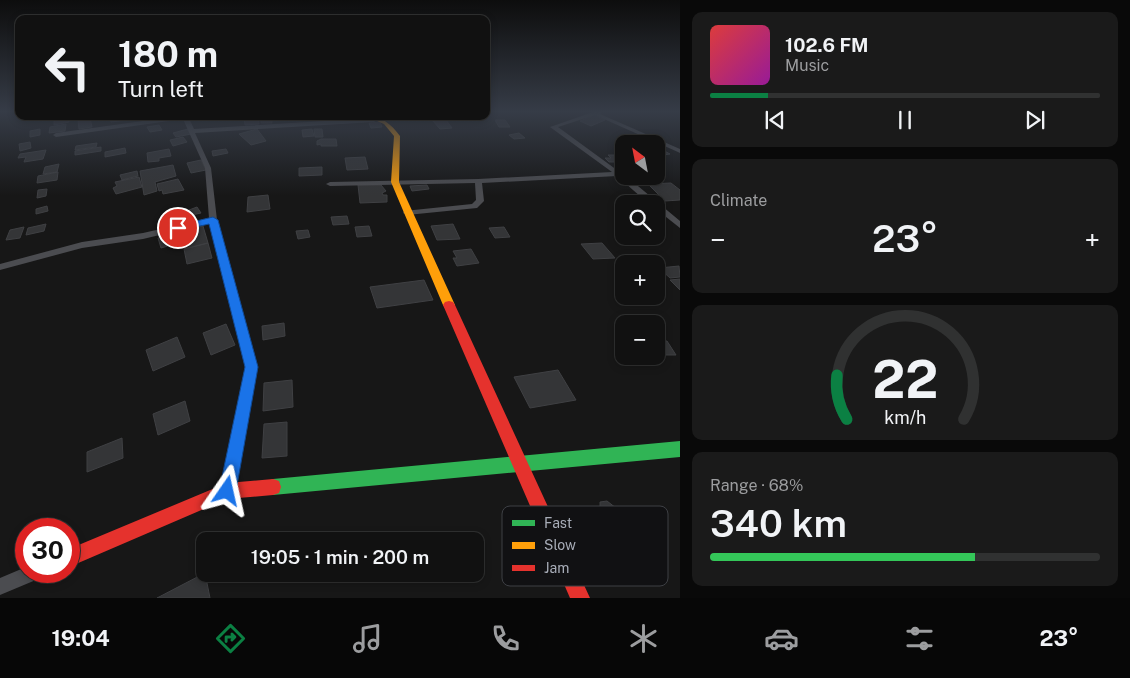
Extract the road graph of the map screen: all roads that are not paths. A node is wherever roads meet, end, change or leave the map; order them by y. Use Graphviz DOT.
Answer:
graph roads {
  1 [pos="196,140"];
  2 [pos="397,140"];
  3 [pos="571,140"];
  4 [pos="656,140"];
  5 [pos="680,151"];
  6 [pos="615,171"];
  7 [pos="615,174"];
  8 [pos="478,181"];
  9 [pos="395,182"];
  10 [pos="330,184"];
  11 [pos="632,185"];
  12 [pos="643,195"];
  13 [pos="408,213"];
  14 [pos="665,213"];
  15 [pos="213,220"];
  16 [pos="680,225"];
  17 [pos="0,268"];
  18 [pos="680,449"];
  19 [pos="519,465"];
  20 [pos="227,491"];
  21 [pos="538,506"];
  22 [pos="80,553"];
  23 [pos="15,581"];
  24 [pos="574,586"];
  25 [pos="0,587"];
  26 [pos="580,598"];
  1 -- 15 [label="street"];
  2 -- 9 [label="street"];
  3 -- 6 [label="street"];
  4 -- 5 [label="street"];
  7 -- 8 [label="street"];
  8 -- 9 [label="street"];
  8 -- 13 [label="street"];
  9 -- 10 [label="street"];
  9 -- 13 [label="street"];
  11 -- 12 [label="street"];
  13 -- 19 [label="street"];
  14 -- 16 [label="street"];
  15 -- 17 [label="street"];
  15 -- 20 [label="street"];
  18 -- 19 [label="street"];
  19 -- 20 [label="street"];
  19 -- 21 [label="street"];
  20 -- 22 [label="street"];
  23 -- 25 [label="street"];
  24 -- 26 [label="street"];
}
